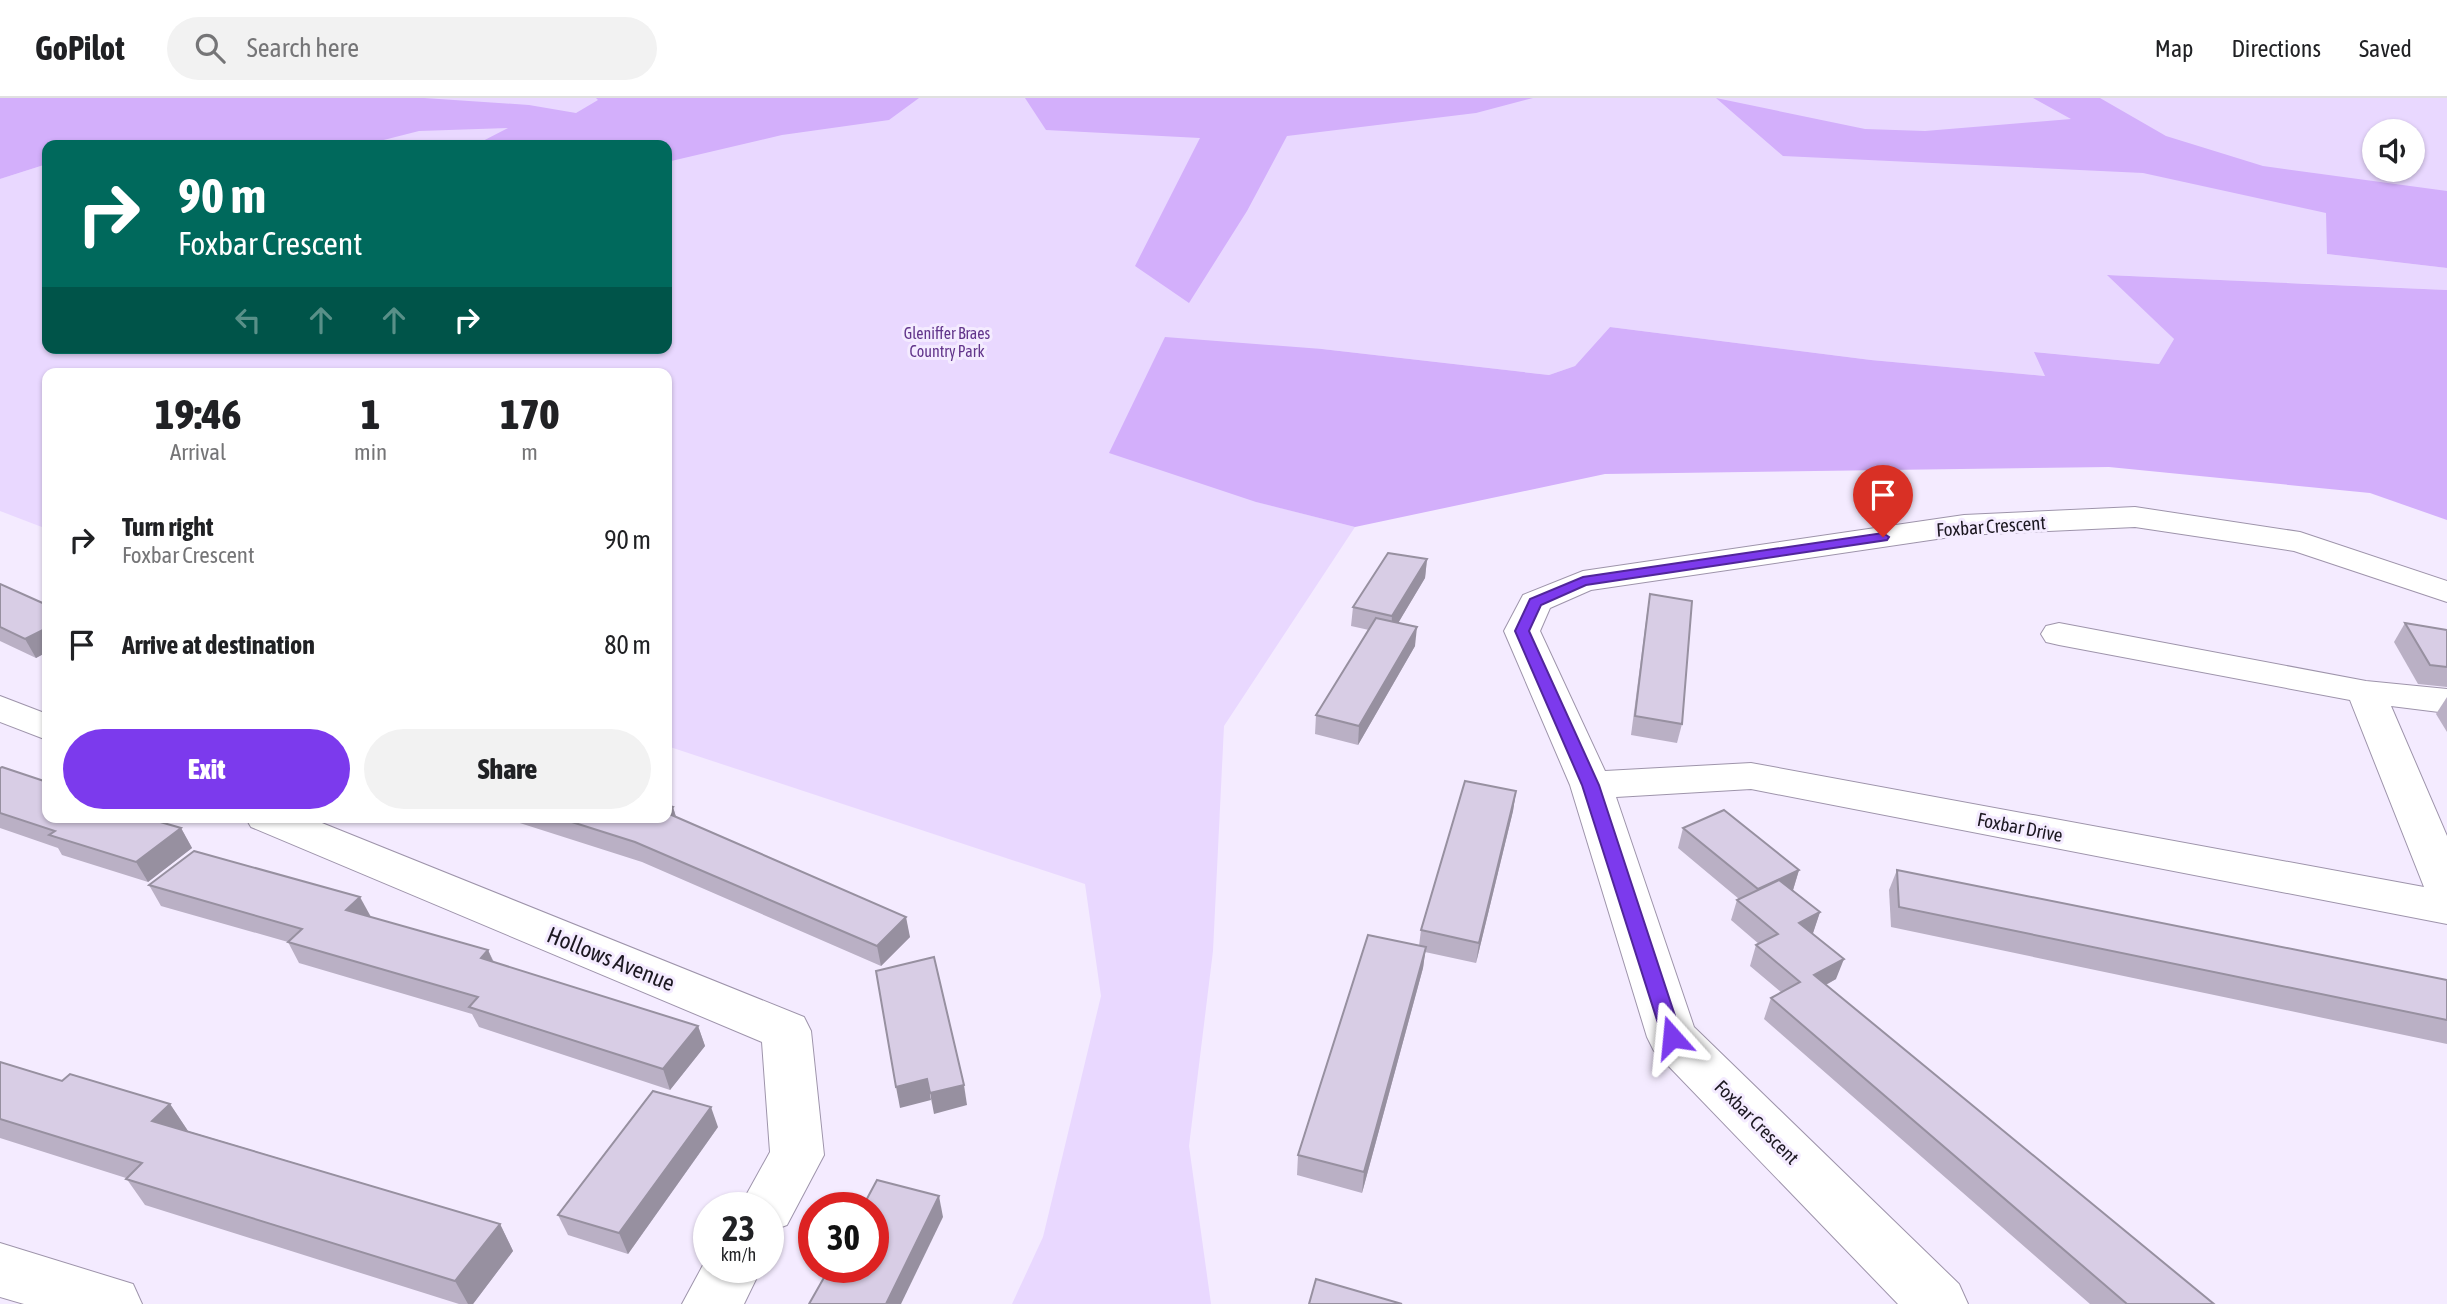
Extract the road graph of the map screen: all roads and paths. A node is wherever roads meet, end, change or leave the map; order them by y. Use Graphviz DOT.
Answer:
graph roads {
  1 [pos="2447,592"];
  2 [pos="2059,634"];
  3 [pos="2366,692"];
  4 [pos="2447,701"];
  5 [pos="0,708"];
  6 [pos="42,726"];
  7 [pos="1591,785"];
  8 [pos="281,823"];
  9 [pos="2447,888"];
  10 [pos="2447,908"];
  11 [pos="776,1192"];
  12 [pos="0,1270"];
  13 [pos="724,1283"];
  14 [pos="112,1304"];
  15 [pos="712,1304"];
  16 [pos="1938,1304"];
  1 -- 7 [label="street, Foxbar Crescent"];
  2 -- 3 [label="street"];
  3 -- 4 [label="street"];
  3 -- 9 [label="street"];
  5 -- 6 [label="street"];
  7 -- 10 [label="street, Foxbar Drive"];
  7 -- 16 [label="street, Foxbar Crescent"];
  8 -- 11 [label="street, Hollows Avenue"];
  12 -- 14 [label="street"];
  13 -- 15 [label="street"];
}
